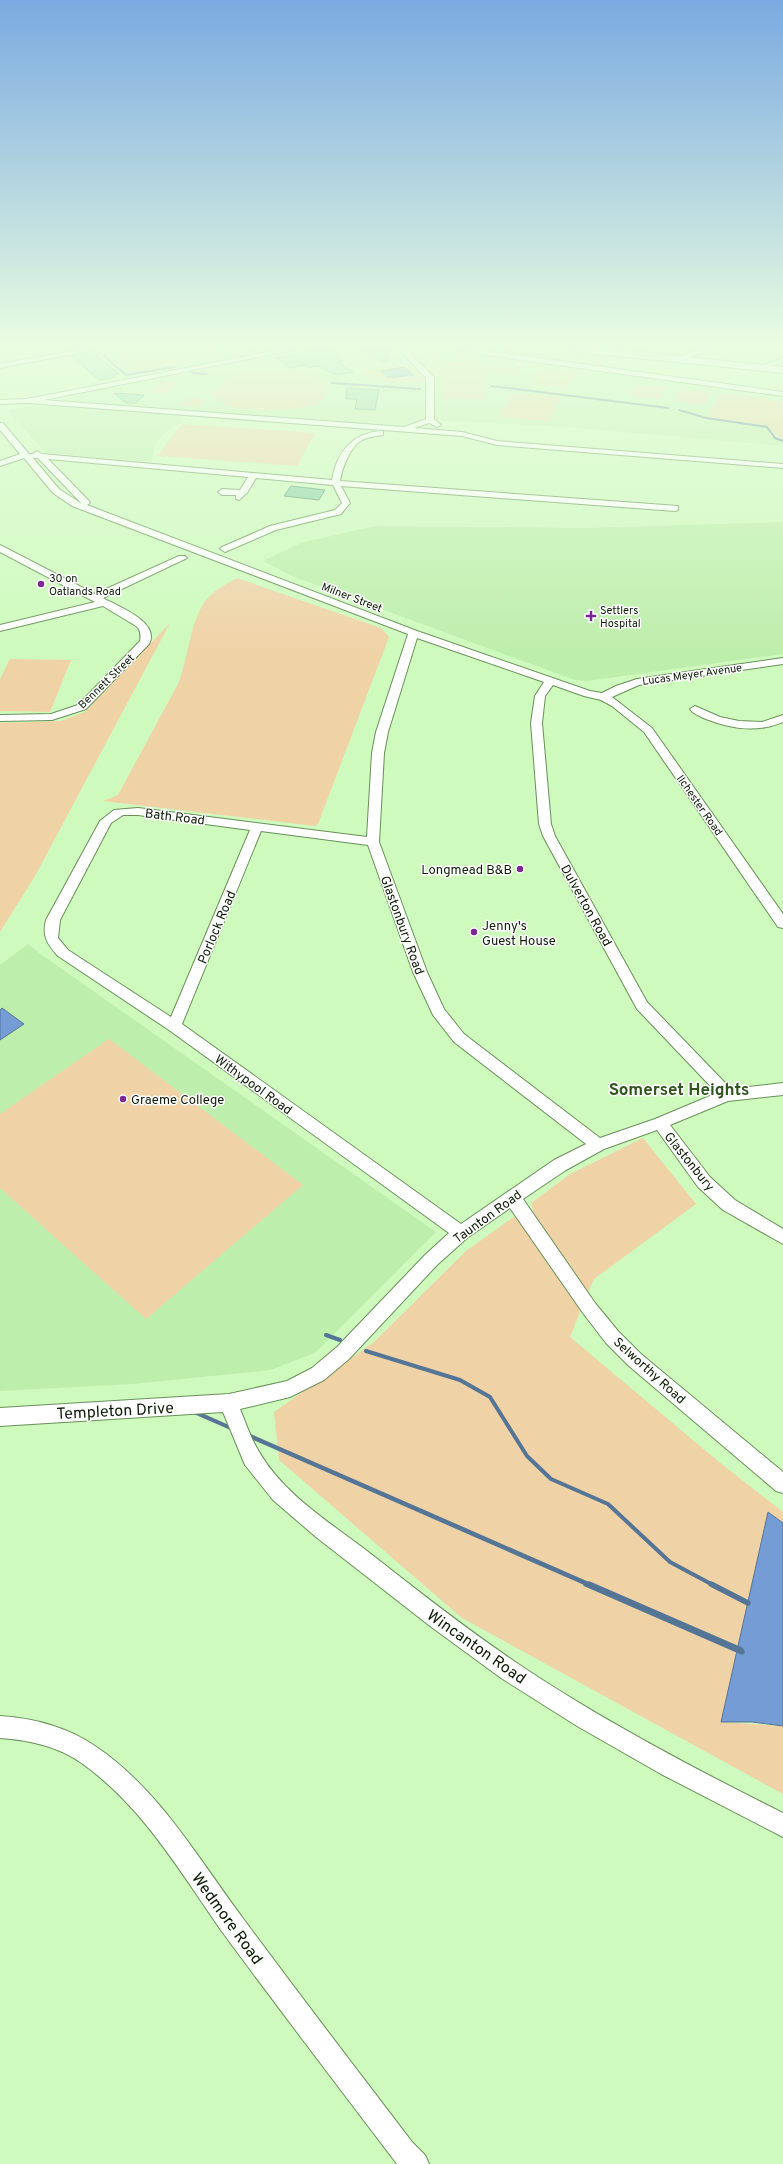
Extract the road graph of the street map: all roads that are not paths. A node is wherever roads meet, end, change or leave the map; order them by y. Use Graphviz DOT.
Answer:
graph roads {
  1 [pos="22,449"];
  2 [pos="34,449"];
  3 [pos="350,449"];
  4 [pos="571,449"];
  5 [pos="27,456"];
  6 [pos="40,456"];
  7 [pos="0,464"];
  8 [pos="783,466"];
  9 [pos="254,476"];
  10 [pos="336,483"];
  11 [pos="222,492"];
  12 [pos="675,508"];
  13 [pos="94,510"];
  14 [pos="0,548"];
  15 [pos="225,549"];
  16 [pos="15,555"];
  17 [pos="182,558"];
  18 [pos="0,559"];
  19 [pos="94,598"];
  20 [pos="104,603"];
  21 [pos="0,628"];
  22 [pos="413,633"];
  23 [pos="783,661"];
  24 [pos="551,681"];
  25 [pos="604,697"];
  26 [pos="695,709"];
  27 [pos="0,718"];
  28 [pos="783,718"];
  29 [pos="257,827"];
  30 [pos="373,842"];
  31 [pos="783,924"];
  32 [pos="49,934"];
  33 [pos="174,1026"];
  34 [pos="783,1088"];
  35 [pos="728,1095"];
  36 [pos="660,1123"];
  37 [pos="598,1144"];
  38 [pos="512,1197"];
  39 [pos="461,1232"];
  40 [pos="783,1237"];
  41 [pos="229,1403"];
  42 [pos="0,1417"];
  43 [pos="783,1484"];
  44 [pos="0,1727"];
  45 [pos="783,1825"];
  46 [pos="416,2164"];
  1 -- 5 [label="street, Milner Street"];
  2 -- 6 [label="street, Milner Street"];
  3 -- 10 [label="street"];
  4 -- 8 [label="street"];
  5 -- 6 [label="street"];
  5 -- 7 [label="street"];
  5 -- 13 [label="street, Milner Street"];
  6 -- 9 [label="street"];
  6 -- 13 [label="street, Milner Street"];
  9 -- 10 [label="street"];
  9 -- 11 [label="street"];
  10 -- 12 [label="street"];
  10 -- 15 [label="street"];
  13 -- 22 [label="street, Milner Street"];
  14 -- 16 [label="street"];
  16 -- 18 [label="street"];
  16 -- 19 [label="street"];
  17 -- 19 [label="street"];
  19 -- 20 [label="street"];
  20 -- 21 [label="street"];
  20 -- 27 [label="street, Bennett Street"];
  22 -- 24 [label="street, Milner Street"];
  22 -- 30 [label="street, Glastonbury Road"];
  23 -- 25 [label="street, Lucas Meyer Avenue"];
  24 -- 25 [label="street, Milner Street"];
  24 -- 35 [label="street, Dulverton Road"];
  25 -- 31 [label="street, Ilchester Road"];
  26 -- 28 [label="street"];
  29 -- 30 [label="street, Bath Road"];
  29 -- 32 [label="street, Bath Road"];
  29 -- 33 [label="street, Porlock Road"];
  30 -- 37 [label="street, Glastonbury Road"];
  32 -- 33 [label="street, Withypool Road"];
  33 -- 39 [label="street, Withypool Road"];
  34 -- 35 [label="street, Taunton Road"];
  35 -- 36 [label="street, Taunton Road"];
  36 -- 37 [label="street, Taunton Road"];
  36 -- 40 [label="street, Glastonbury"];
  37 -- 38 [label="street, Taunton Road"];
  38 -- 39 [label="street, Taunton Road"];
  38 -- 43 [label="street, Selworthy Road"];
  39 -- 41 [label="street, Taunton Road"];
  41 -- 42 [label="street, Templeton Drive"];
  41 -- 45 [label="street, Wincanton Road"];
  44 -- 46 [label="street, Wedmore Road"];
}
